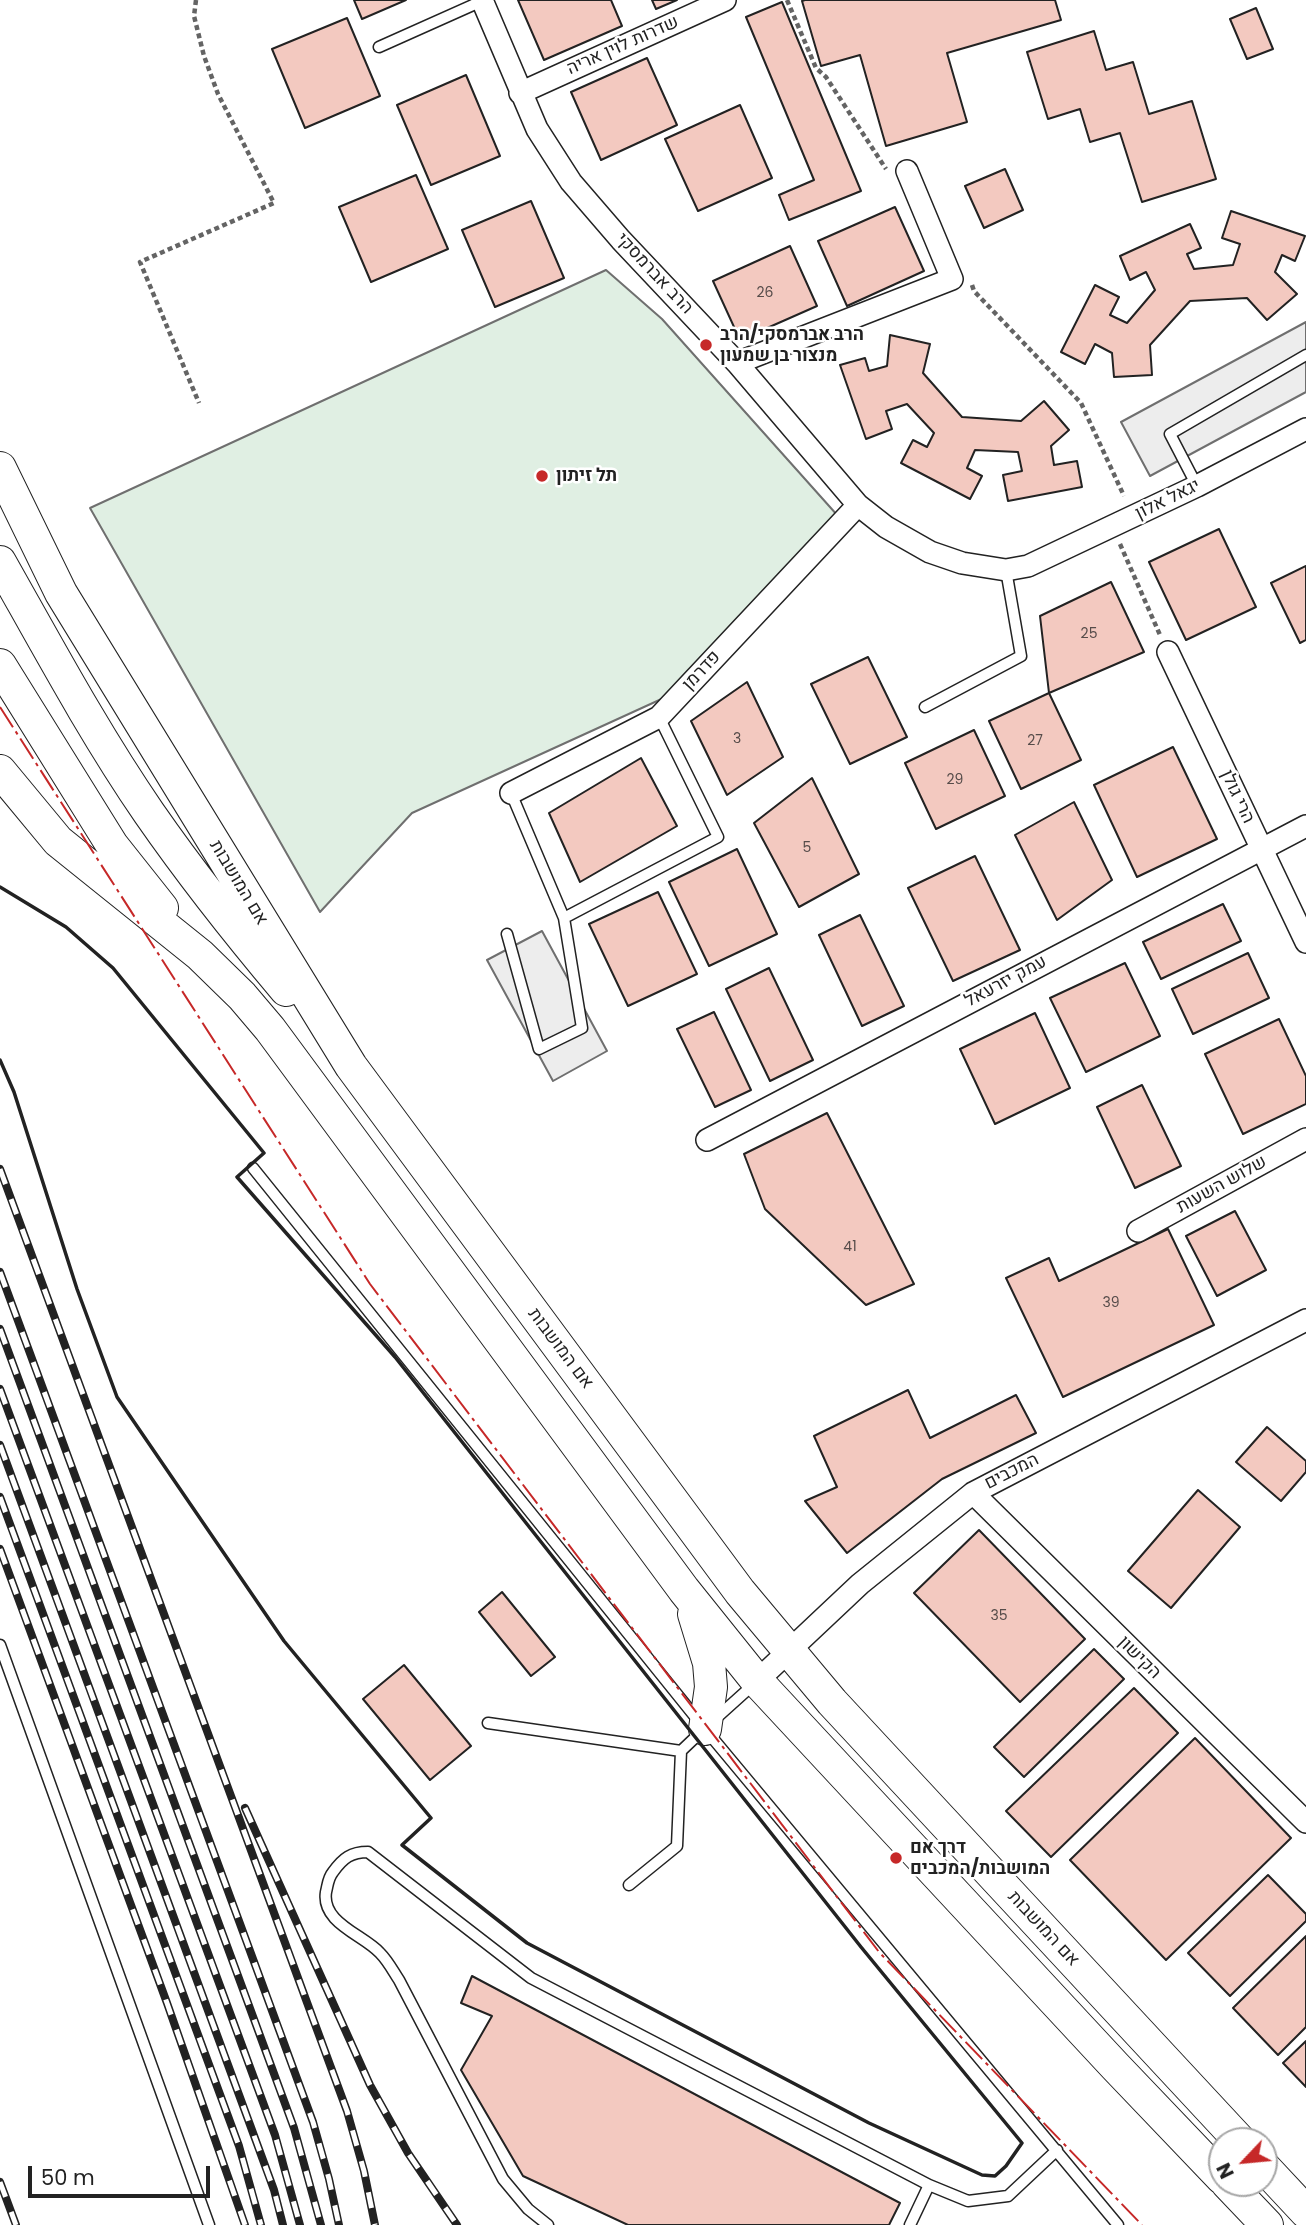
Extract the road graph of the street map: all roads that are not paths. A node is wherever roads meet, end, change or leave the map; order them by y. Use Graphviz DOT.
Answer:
graph roads {
  1 [pos="725,0"];
  2 [pos="482,1"];
  3 [pos="379,47"];
  4 [pos="520,93"];
  5 [pos="907,171"];
  6 [pos="1306,355"];
  7 [pos="737,363"];
  8 [pos="1306,429"];
  9 [pos="0,468"];
  10 [pos="1197,486"];
  11 [pos="858,505"];
  12 [pos="0,562"];
  13 [pos="1028,566"];
  14 [pos="1006,570"];
  15 [pos="1168,652"];
  16 [pos="0,664"];
  17 [pos="925,706"];
  18 [pos="659,717"];
  19 [pos="0,771"];
  20 [pos="511,793"];
  21 [pos="1306,825"];
  22 [pos="1261,848"];
  23 [pos="564,918"];
  24 [pos="507,934"];
  25 [pos="1306,942"];
  26 [pos="200,955"];
  27 [pos="351,1066"];
  28 [pos="707,1139"];
  29 [pos="1306,1139"];
  30 [pos="253,1168"];
  31 [pos="1138,1231"];
  32 [pos="1306,1320"];
  33 [pos="973,1493"];
  34 [pos="684,1590"];
  35 [pos="0,1645"];
  36 [pos="788,1652"];
  37 [pos="757,1681"];
  38 [pos="488,1723"];
  39 [pos="705,1729"];
  40 [pos="681,1751"];
  41 [pos="1306,1822"];
  42 [pos="629,1885"];
  43 [pos="1227,2127"];
  44 [pos="1057,2150"];
  45 [pos="1208,2163"];
  46 [pos="1278,2182"];
  47 [pos="929,2185"];
  48 [pos="1240,2197"];
  49 [pos="1306,2212"];
  50 [pos="209,2225"];
  51 [pos="548,2225"];
  52 [pos="910,2225"];
  53 [pos="1118,2225"];
  54 [pos="1267,2225"];
  1 -- 4 [label="street, שדרות לוין אריה"];
  2 -- 3 [label="lane"];
  2 -- 4 [label="street, הרב אברמסקי"];
  4 -- 7 [label="street, הרב אברמסקי"];
  5 -- 7 [label="street"];
  6 -- 10 [label="lane"];
  7 -- 11 [label="street, הרב אברמסקי"];
  8 -- 10 [label="street, יגאל אלון"];
  9 -- 27 [label="main road, אם המושבות"];
  10 -- 13 [label="street, יגאל אלון"];
  11 -- 14 [label="street, הרב אברמסקי"];
  11 -- 18 [label="street, פדרמן"];
  12 -- 27 [label="main road"];
  13 -- 14 [label="street, הרב אברמסקי"];
  14 -- 17 [label="lane"];
  15 -- 22 [label="street, הרי גולן"];
  16 -- 26 [label="main road"];
  18 -- 20 [label="street, פדרמן"];
  18 -- 23 [label="lane"];
  19 -- 26 [label="main road"];
  20 -- 23 [label="lane"];
  21 -- 22 [label="street, עמק יזרעאל"];
  22 -- 25 [label="street, הרי גולן"];
  22 -- 28 [label="street, עמק יזרעאל"];
  23 -- 24 [label="lane"];
  26 -- 34 [label="main road"];
  27 -- 36 [label="main road, אם המושבות"];
  29 -- 31 [label="street, שלוש השעות"];
  30 -- 39 [label="lane"];
  32 -- 33 [label="street, המכבים"];
  33 -- 36 [label="street, המכבים"];
  33 -- 41 [label="street, הקישון"];
  34 -- 37 [label="main road"];
  34 -- 39 [label="main road"];
  35 -- 50 [label="lane"];
  36 -- 37 [label="street, המכבים"];
  36 -- 43 [label="main road, אם המושבות"];
  37 -- 39 [label="lane"];
  37 -- 45 [label="main road"];
  38 -- 40 [label="lane"];
  39 -- 40 [label="lane"];
  39 -- 44 [label="lane"];
  40 -- 42 [label="lane"];
  44 -- 47 [label="lane"];
  44 -- 53 [label="lane"];
  46 -- 49 [label="main road"];
  47 -- 51 [label="lane"];
  47 -- 52 [label="lane"];
  48 -- 54 [label="main road"];
}
